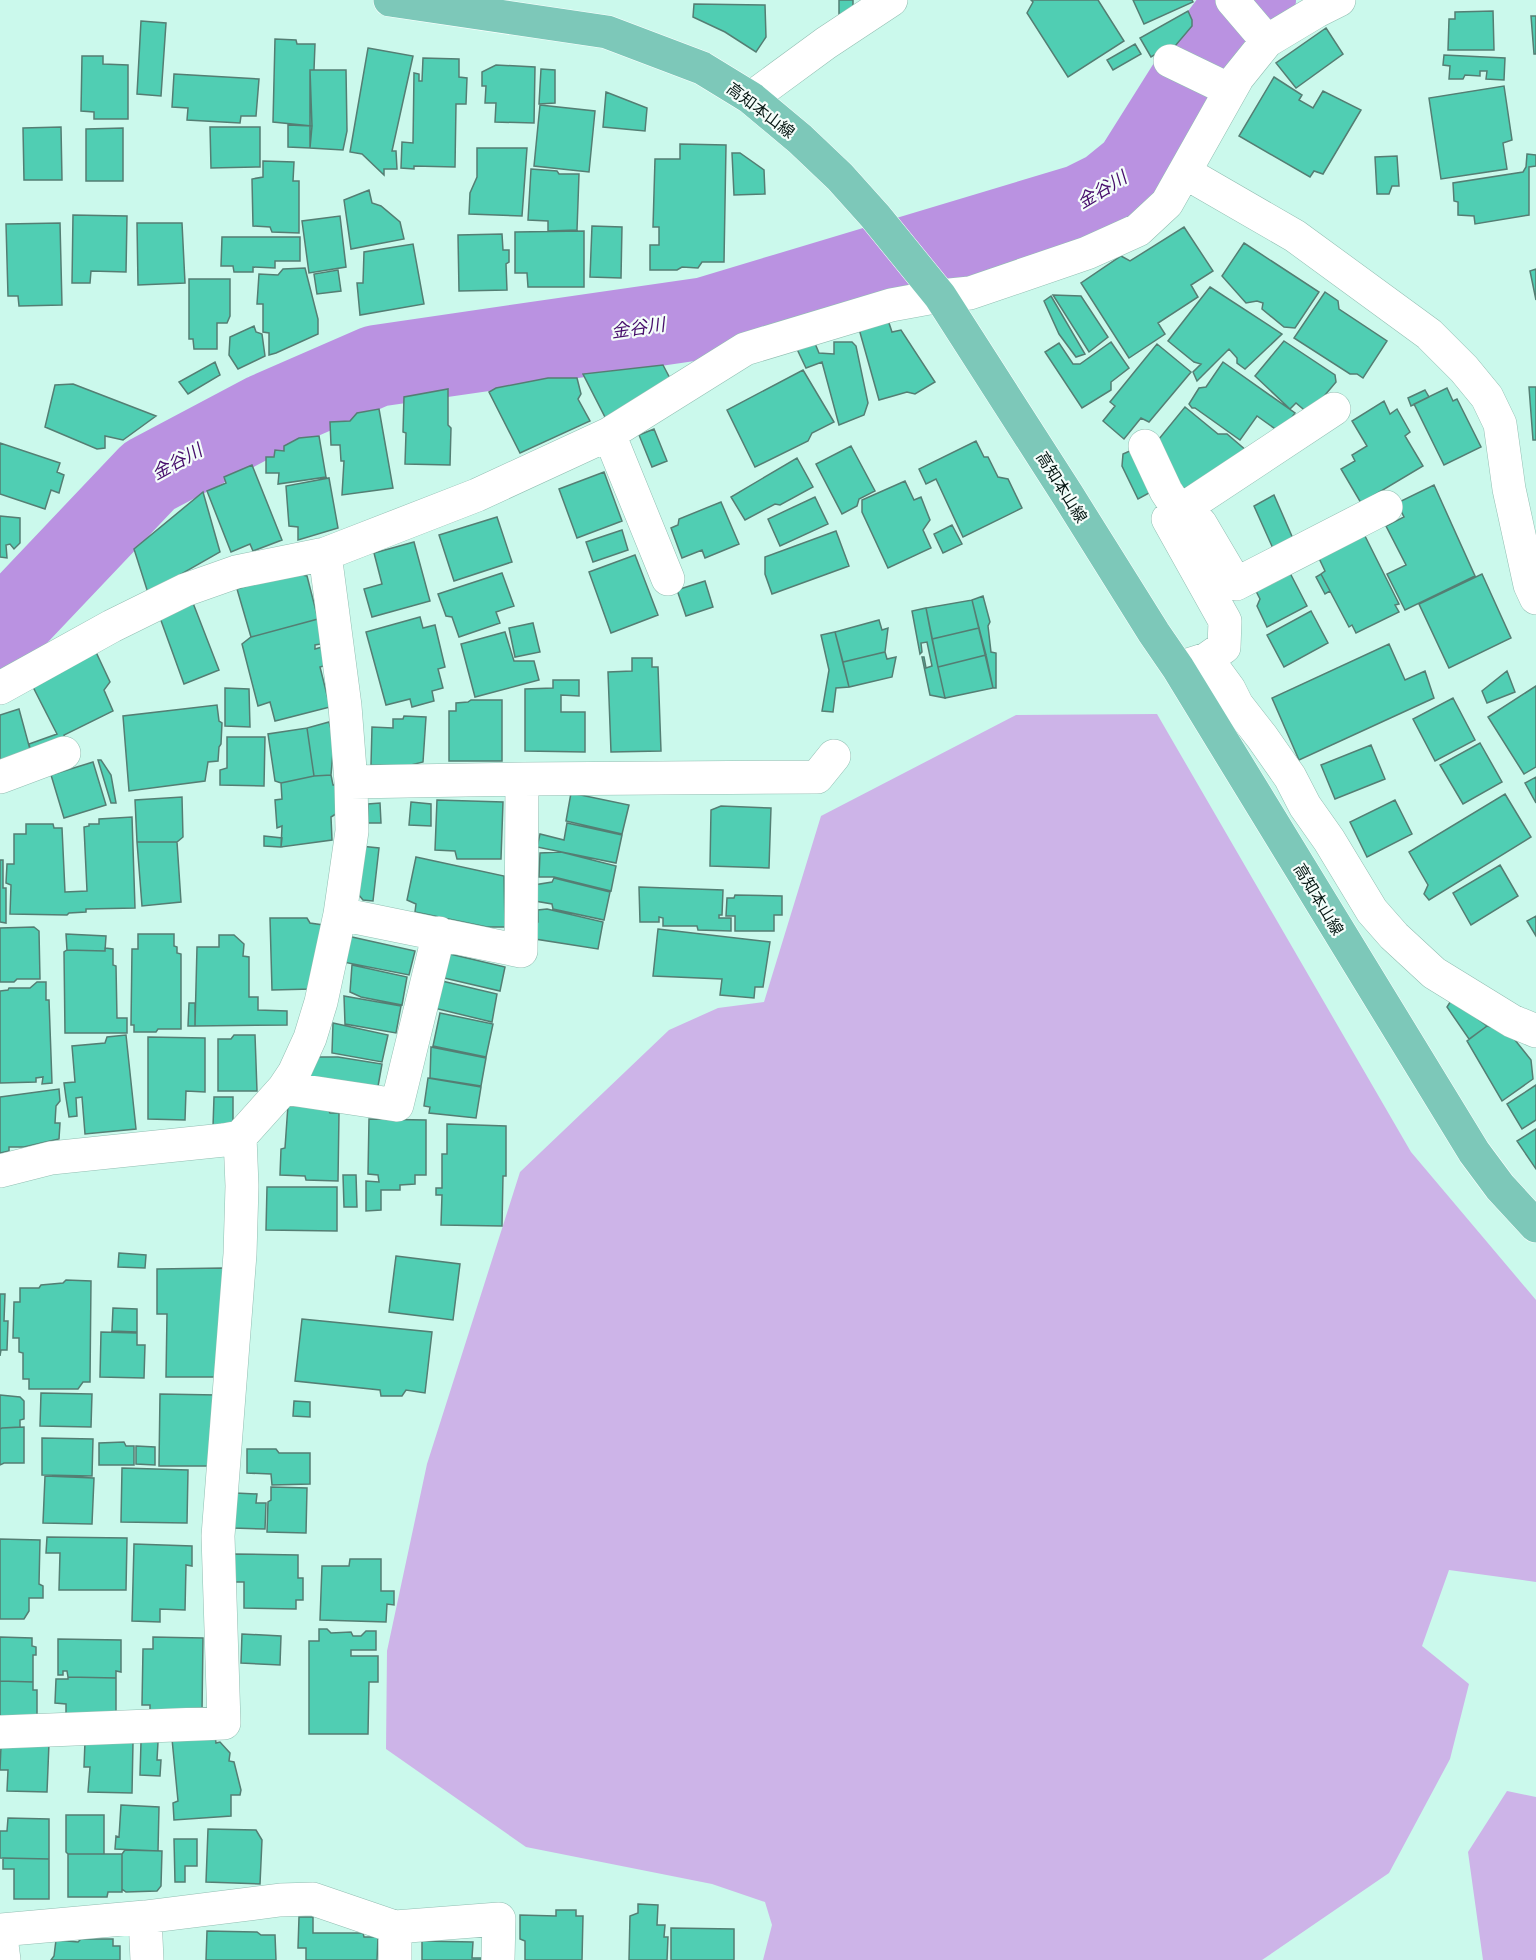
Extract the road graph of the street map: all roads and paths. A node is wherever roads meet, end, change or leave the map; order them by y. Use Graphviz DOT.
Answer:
graph roads {
  1 [pos="390,0"];
  2 [pos="891,0"];
  3 [pos="1232,0"];
  4 [pos="1339,0"];
  5 [pos="1262,36"];
  6 [pos="1170,61"];
  7 [pos="1224,87"];
  8 [pos="751,98"];
  9 [pos="1186,173"];
  10 [pos="934,288"];
  11 [pos="1334,409"];
  12 [pos="609,434"];
  13 [pos="1145,446"];
  14 [pos="1386,507"];
  15 [pos="1179,511"];
  16 [pos="325,554"];
  17 [pos="668,579"];
  18 [pos="1536,598"];
  19 [pos="1192,663"];
  20 [pos="0,688"];
  21 [pos="64,753"];
  22 [pos="834,756"];
  23 [pos="0,777"];
  24 [pos="522,778"];
  25 [pos="351,782"];
  26 [pos="340,914"];
  27 [pos="439,933"];
  28 [pos="1536,1032"];
  29 [pos="284,1088"];
  30 [pos="240,1137"];
  31 [pos="0,1172"];
  32 [pos="1536,1226"];
  33 [pos="0,1732"];
  34 [pos="145,1917"];
  35 [pos="395,1927"];
  36 [pos="4,1960"];
  37 [pos="147,1960"];
  38 [pos="395,1960"];
  39 [pos="498,1960"];
  1 -- 8 [label="main road, 高知本山線"];
  2 -- 8 [label="street"];
  3 -- 5 [label="street"];
  4 -- 5 [label="street"];
  5 -- 7 [label="street"];
  6 -- 7 [label="street"];
  7 -- 9 [label="street"];
  8 -- 10 [label="main road, 高知本山線"];
  9 -- 10 [label="street"];
  9 -- 18 [label="street"];
  10 -- 12 [label="street"];
  10 -- 19 [label="main road, 高知本山線"];
  11 -- 15 [label="street"];
  12 -- 16 [label="street"];
  12 -- 17 [label="street"];
  13 -- 15 [label="street"];
  14 -- 15 [label="street"];
  15 -- 19 [label="street"];
  16 -- 20 [label="street"];
  16 -- 25 [label="street"];
  19 -- 28 [label="street"];
  19 -- 32 [label="main road, 高知本山線"];
  21 -- 23 [label="street"];
  22 -- 24 [label="street"];
  24 -- 25 [label="street"];
  24 -- 27 [label="street"];
  25 -- 26 [label="street"];
  26 -- 27 [label="street"];
  26 -- 29 [label="street"];
  27 -- 29 [label="street"];
  29 -- 30 [label="street"];
  30 -- 31 [label="street"];
  30 -- 33 [label="street"];
  34 -- 35 [label="street"];
  34 -- 36 [label="street"];
  34 -- 37 [label="street"];
  35 -- 38 [label="street"];
  35 -- 39 [label="street"];
}
